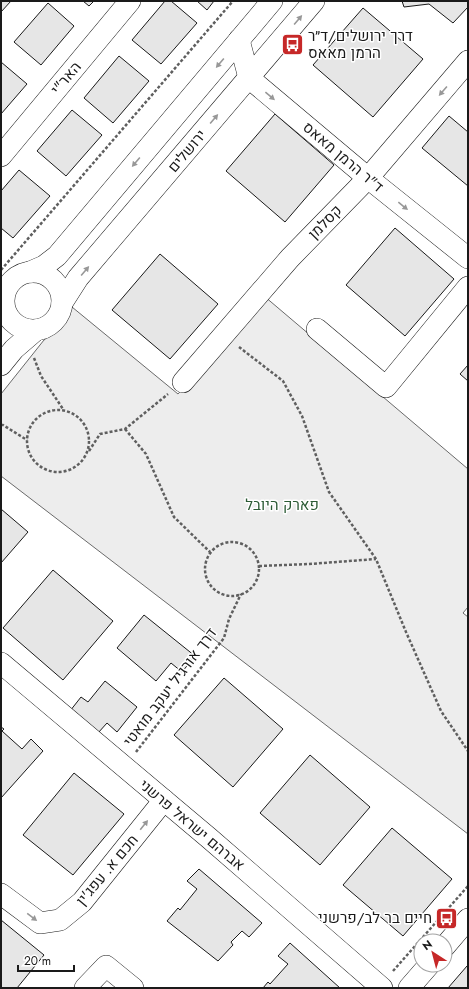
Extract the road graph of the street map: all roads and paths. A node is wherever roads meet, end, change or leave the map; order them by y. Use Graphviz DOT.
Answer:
graph roads {
  1 [pos="130,1"];
  2 [pos="233,1"];
  3 [pos="272,1"];
  4 [pos="314,1"];
  5 [pos="239,40"];
  6 [pos="468,61"];
  7 [pos="249,78"];
  8 [pos="1,156"];
  9 [pos="368,178"];
  10 [pos="468,258"];
  11 [pos="30,272"];
  12 [pos="468,287"];
  13 [pos="3,291"];
  14 [pos="62,303"];
  15 [pos="317,329"];
  16 [pos="31,333"];
  17 [pos="224,335"];
  18 [pos="1,366"];
  19 [pos="182,382"];
  20 [pos="62,409"];
  21 [pos="1,425"];
  22 [pos="125,429"];
  23 [pos="27,440"];
  24 [pos="87,453"];
  25 [pos="210,552"];
  26 [pos="376,558"];
  27 [pos="259,566"];
  28 [pos="241,594"];
  29 [pos="1,663"];
  30 [pos="468,751"];
  31 [pos="124,767"];
  32 [pos="164,800"];
  33 [pos="468,886"];
  34 [pos="1,894"];
  35 [pos="468,919"];
  36 [pos="453,937"];
  37 [pos="422,973"];
  38 [pos="381,987"];
  39 [pos="85,988"];
  40 [pos="133,988"];
  41 [pos="409,988"];
  1 -- 8 [label="street, האר\"י"];
  2 -- 13 [label="path"];
  3 -- 5 [label="street, ירושלים"];
  7 -- 4 [label="street, ירושלים, one-way"];
  5 -- 7 [label="street"];
  5 -- 11 [label="street, ירושלים, one-way"];
  6 -- 9 [label="street, קסלמן, one-way"];
  7 -- 9 [label="street, ד\"ר הרמן מאאס, one-way"];
  14 -- 7 [label="street, ירושלים, one-way"];
  9 -- 10 [label="street, ד\"ר הרמן מאאס, one-way"];
  9 -- 17 [label="street, קסלמן"];
  11 -- 13 [label="street"];
  11 -- 14 [label="street"];
  12 -- 15 [label="street"];
  13 -- 16 [label="street"];
  14 -- 16 [label="street"];
  16 -- 18 [label="street"];
  16 -- 20 [label="path"];
  17 -- 19 [label="street, קסלמן"];
  17 -- 26 [label="path"];
  19 -- 22 [label="path"];
  20 -- 23 [label="path"];
  20 -- 24 [label="path"];
  21 -- 23 [label="path"];
  22 -- 24 [label="path"];
  22 -- 25 [label="path"];
  23 -- 24 [label="path"];
  25 -- 27 [label="path"];
  25 -- 28 [label="path"];
  26 -- 27 [label="path"];
  26 -- 30 [label="path"];
  27 -- 28 [label="path"];
  28 -- 31 [label="path, דרך אורגיל יעקב מואטי"];
  29 -- 31 [label="street, אברהם ישראל פרשני"];
  31 -- 32 [label="street, אברהם ישראל פרשני"];
  34 -- 32 [label="street, חכם א. עפג'ין, one-way"];
  32 -- 38 [label="street, אברהם ישראל פרשני"];
  33 -- 38 [label="path"];
  35 -- 36 [label="street"];
  37 -- 41 [label="street"];
  39 -- 40 [label="street"];
}
